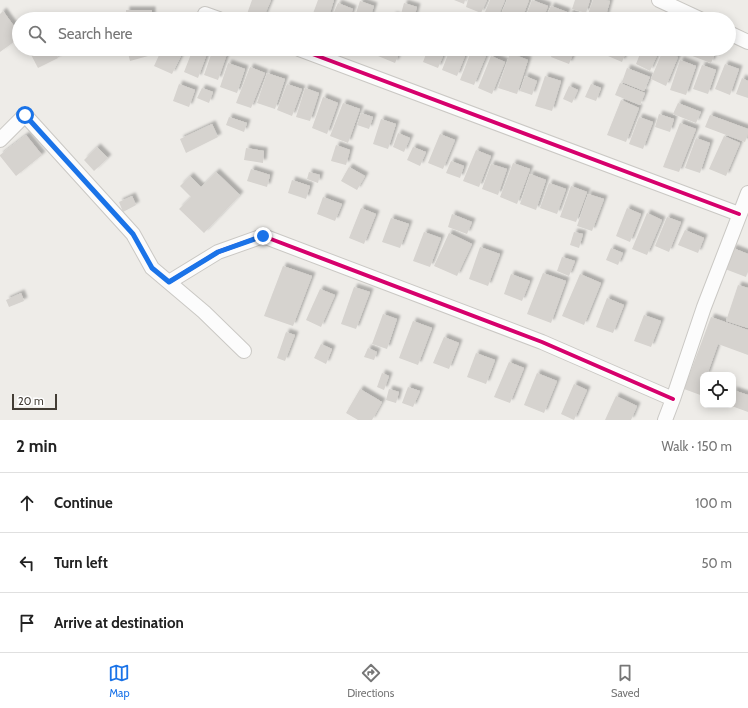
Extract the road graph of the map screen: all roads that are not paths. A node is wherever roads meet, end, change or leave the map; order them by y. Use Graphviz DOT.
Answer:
graph roads {
  1 [pos="659,0"];
  2 [pos="685,12"];
  3 [pos="736,36"];
  4 [pos="748,42"];
  5 [pos="318,56"];
  6 [pos="0,140"];
  7 [pos="748,193"];
  8 [pos="739,214"];
  9 [pos="169,282"];
  10 [pos="244,351"];
  11 [pos="673,399"];
  12 [pos="665,420"];
  1 -- 2 [label="street"];
  3 -- 4 [label="street"];
  5 -- 8 [label="street"];
  6 -- 9 [label="street"];
  7 -- 8 [label="street"];
  8 -- 11 [label="street"];
  9 -- 10 [label="street"];
  9 -- 11 [label="street"];
  11 -- 12 [label="street"];
}
